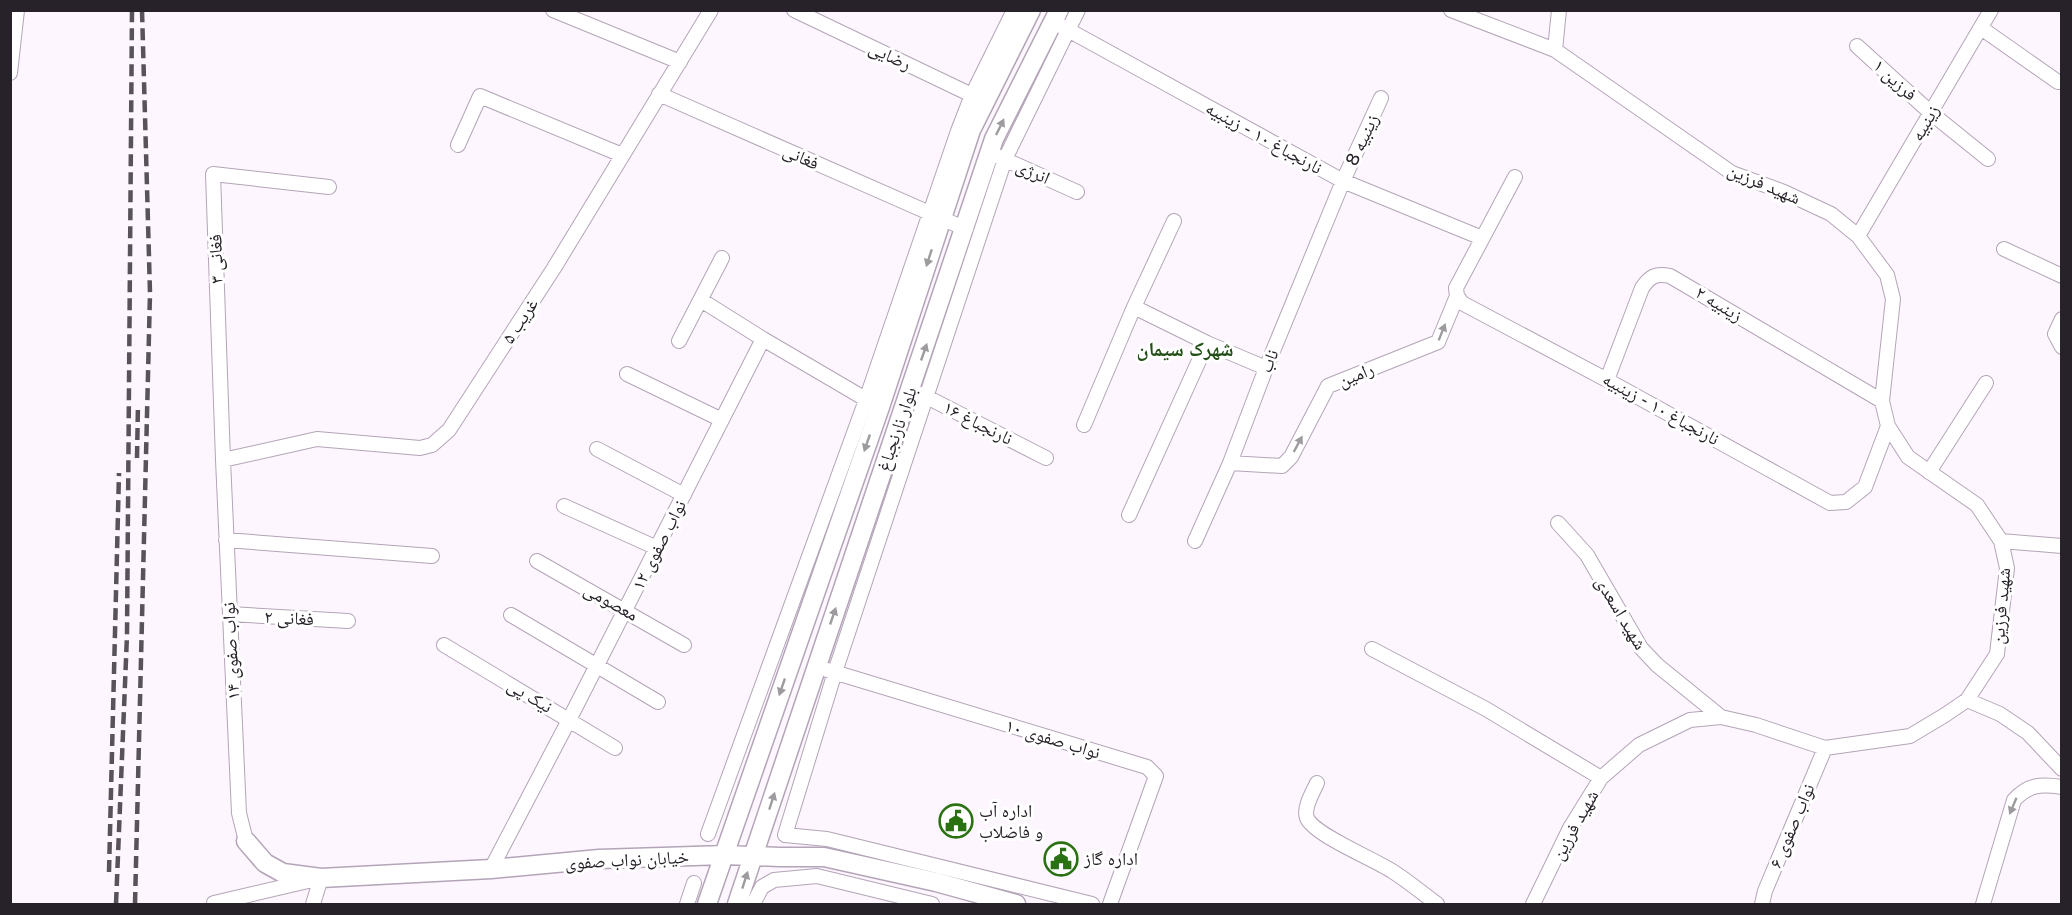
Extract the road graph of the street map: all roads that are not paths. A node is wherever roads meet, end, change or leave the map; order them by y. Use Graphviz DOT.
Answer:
graph roads {
  1 [pos="17,10"];
  2 [pos="553,10"];
  3 [pos="711,10"];
  4 [pos="794,10"];
  5 [pos="1014,10"];
  6 [pos="1031,10"];
  7 [pos="1078,10"];
  8 [pos="1451,10"];
  9 [pos="1558,10"];
  10 [pos="1991,10"];
  11 [pos="1060,21"];
  12 [pos="1981,28"];
  13 [pos="1857,46"];
  14 [pos="1554,50"];
  15 [pos="680,62"];
  16 [pos="10,73"];
  17 [pos="2058,82"];
  18 [pos="659,94"];
  19 [pos="979,98"];
  20 [pos="1381,98"];
  21 [pos="1931,112"];
  22 [pos="458,145"];
  23 [pos="622,155"];
  24 [pos="997,156"];
  25 [pos="1988,159"];
  26 [pos="1515,177"];
  27 [pos="1343,181"];
  28 [pos="329,187"];
  29 [pos="1077,192"];
  30 [pos="935,217"];
  31 [pos="1174,221"];
  32 [pos="966,229"];
  33 [pos="1858,236"];
  34 [pos="1482,238"];
  35 [pos="2004,249"];
  36 [pos="722,258"];
  37 [pos="2061,276"];
  38 [pos="1457,296"];
  39 [pos="700,300"];
  40 [pos="1134,307"];
  41 [pos="2061,318"];
  42 [pos="763,339"];
  43 [pos="679,341"];
  44 [pos="1207,343"];
  45 [pos="2061,347"];
  46 [pos="1266,368"];
  47 [pos="627,374"];
  48 [pos="1607,380"];
  49 [pos="1986,383"];
  50 [pos="919,393"];
  51 [pos="1882,401"];
  52 [pos="873,403"];
  53 [pos="722,420"];
  54 [pos="1084,425"];
  55 [pos="1888,426"];
  56 [pos="597,449"];
  57 [pos="1046,458"];
  58 [pos="223,460"];
  59 [pos="1230,464"];
  60 [pos="1929,472"];
  61 [pos="684,495"];
  62 [pos="564,506"];
  63 [pos="1129,515"];
  64 [pos="1558,523"];
  65 [pos="226,540"];
  66 [pos="1195,541"];
  67 [pos="2001,542"];
  68 [pos="2061,546"];
  69 [pos="657,548"];
  70 [pos="432,556"];
  71 [pos="537,561"];
  72 [pos="625,610"];
  73 [pos="230,614"];
  74 [pos="511,615"];
  75 [pos="348,621"];
  76 [pos="444,645"];
  77 [pos="684,645"];
  78 [pos="1372,649"];
  79 [pos="597,666"];
  80 [pos="816,666"];
  81 [pos="835,672"];
  82 [pos="1967,700"];
  83 [pos="658,702"];
  84 [pos="1721,717"];
  85 [pos="569,720"];
  86 [pos="615,748"];
  87 [pos="1825,748"];
  88 [pos="2061,769"];
  89 [pos="1601,778"];
  90 [pos="1317,783"];
  91 [pos="2061,787"];
  92 [pos="708,834"];
  93 [pos="246,841"];
  94 [pos="725,855"];
  95 [pos="753,856"];
  96 [pos="491,869"];
  97 [pos="321,878"];
  98 [pos="694,883"];
  99 [pos="707,900"];
  100 [pos="214,904"];
  101 [pos="313,904"];
  102 [pos="687,904"];
  103 [pos="737,904"];
  104 [pos="753,904"];
  105 [pos="932,904"];
  106 [pos="1016,904"];
  107 [pos="1092,904"];
  108 [pos="1110,904"];
  109 [pos="1437,904"];
  110 [pos="1533,904"];
  111 [pos="1762,904"];
  112 [pos="1983,904"];
  1 -- 16 [label="street"];
  2 -- 15 [label="street"];
  3 -- 15 [label="street, غریب ۵"];
  4 -- 19 [label="street, رضایی"];
  5 -- 19 [label="street"];
  6 -- 19 [label="main road, بلوار نارنجباغ"];
  7 -- 11 [label="street"];
  8 -- 14 [label="street, شهید فرزین"];
  9 -- 14 [label="street"];
  10 -- 12 [label="street, زینبیه"];
  11 -- 24 [label="main road, بلوار نارنجباغ"];
  11 -- 27 [label="street, نارنجباغ ۱۰ - زینبیه"];
  12 -- 17 [label="street"];
  12 -- 21 [label="street, زینبیه"];
  13 -- 21 [label="street, فرزین ۱"];
  14 -- 33 [label="street, شهید فرزین"];
  15 -- 18 [label="street, غریب ۵"];
  18 -- 23 [label="street, غریب ۵"];
  18 -- 30 [label="street, فغانی"];
  19 -- 30 [label="main road, بلوار نارنجباغ"];
  20 -- 27 [label="street, زینبیه 8"];
  21 -- 25 [label="street, فرزین ۱"];
  21 -- 33 [label="street, زینبیه"];
  22 -- 23 [label="street"];
  23 -- 58 [label="street, غریب ۵"];
  24 -- 29 [label="street, انرژی"];
  24 -- 32 [label="main road, بلوار نارنجباغ"];
  24 -- 50 [label="street"];
  26 -- 34 [label="street"];
  27 -- 34 [label="street, نارنجباغ ۱۰ - زینبیه"];
  27 -- 46 [label="street, ناب"];
  28 -- 58 [label="street, فغانی ۳"];
  30 -- 32 [label="street, فغانی"];
  30 -- 52 [label="main road, بلوار نارنجباغ"];
  31 -- 40 [label="street"];
  50 -- 32 [label="main road, بلوار نارنجباغ, one-way"];
  33 -- 51 [label="street, شهید فرزین"];
  34 -- 38 [label="street"];
  35 -- 37 [label="street"];
  36 -- 39 [label="street"];
  38 -- 48 [label="street, نارنجباغ ۱۰ - زینبیه"];
  59 -- 38 [label="street, رامین, one-way"];
  39 -- 42 [label="street"];
  39 -- 43 [label="street"];
  40 -- 44 [label="street"];
  40 -- 54 [label="street"];
  41 -- 45 [label="street"];
  42 -- 52 [label="street"];
  42 -- 53 [label="street, نواب صفوی ۱۲"];
  44 -- 46 [label="street"];
  44 -- 63 [label="street"];
  46 -- 59 [label="street, ناب"];
  47 -- 53 [label="street"];
  48 -- 51 [label="street, زینبیه ۲"];
  48 -- 55 [label="street, نارنجباغ ۱۰ - زینبیه"];
  49 -- 60 [label="street"];
  50 -- 57 [label="street, نارنجباغ ۱۶"];
  80 -- 50 [label="main road, بلوار نارنجباغ, one-way"];
  50 -- 81 [label="street"];
  51 -- 55 [label="street, شهید فرزین"];
  52 -- 92 [label="street"];
  52 -- 94 [label="main road, بلوار نارنجباغ, one-way"];
  53 -- 61 [label="street, نواب صفوی ۱۲"];
  55 -- 60 [label="street, شهید فرزین"];
  56 -- 61 [label="street"];
  58 -- 65 [label="street, نواب صفوی ۱۴"];
  59 -- 66 [label="street, ناب"];
  60 -- 67 [label="street, شهید فرزین"];
  61 -- 69 [label="street, نواب صفوی ۱۲"];
  62 -- 69 [label="street"];
  64 -- 84 [label="street, شهید اسعدی"];
  65 -- 70 [label="street"];
  65 -- 73 [label="street, نواب صفوی ۱۴"];
  67 -- 68 [label="street"];
  67 -- 82 [label="street, شهید فرزین"];
  69 -- 72 [label="street, نواب صفوی ۱۲"];
  71 -- 72 [label="street, معصومی"];
  72 -- 77 [label="street, معصومی"];
  72 -- 79 [label="street, نواب صفوی ۱۲"];
  73 -- 75 [label="street, فغانی ۲"];
  73 -- 93 [label="street, نواب صفوی ۱۴"];
  74 -- 79 [label="street"];
  76 -- 85 [label="street, نیک پی"];
  78 -- 89 [label="street"];
  79 -- 83 [label="street"];
  79 -- 85 [label="street, نواب صفوی ۱۲"];
  80 -- 81 [label="street, نواب صفوی ۱۰"];
  95 -- 80 [label="main road, بلوار نارنجباغ, one-way"];
  81 -- 107 [label="street"];
  81 -- 108 [label="street, نواب صفوی ۱۰"];
  82 -- 87 [label="street, شهید فرزین"];
  82 -- 88 [label="street"];
  84 -- 87 [label="street, شهید فرزین"];
  84 -- 89 [label="street, شهید فرزین"];
  85 -- 86 [label="street, نیک پی"];
  85 -- 96 [label="street, نواب صفوی ۱۲"];
  87 -- 111 [label="street, نواب صفوی ۶"];
  89 -- 110 [label="street, شهید فرزین"];
  90 -- 109 [label="street"];
  91 -- 112 [label="street, one-way"];
  93 -- 97 [label="main road, خیابان نواب صفوی"];
  94 -- 95 [label="main road, خیابان نواب صفوی"];
  94 -- 96 [label="main road, خیابان نواب صفوی"];
  94 -- 99 [label="main road, بلوار نارنجباغ"];
  103 -- 95 [label="main road, بلوار نارنجباغ, one-way"];
  95 -- 106 [label="main road, خیابان نواب صفوی"];
  96 -- 97 [label="main road, خیابان نواب صفوی"];
  97 -- 100 [label="street"];
  97 -- 101 [label="street"];
  98 -- 102 [label="street"];
  104 -- 105 [label="street"];
}
